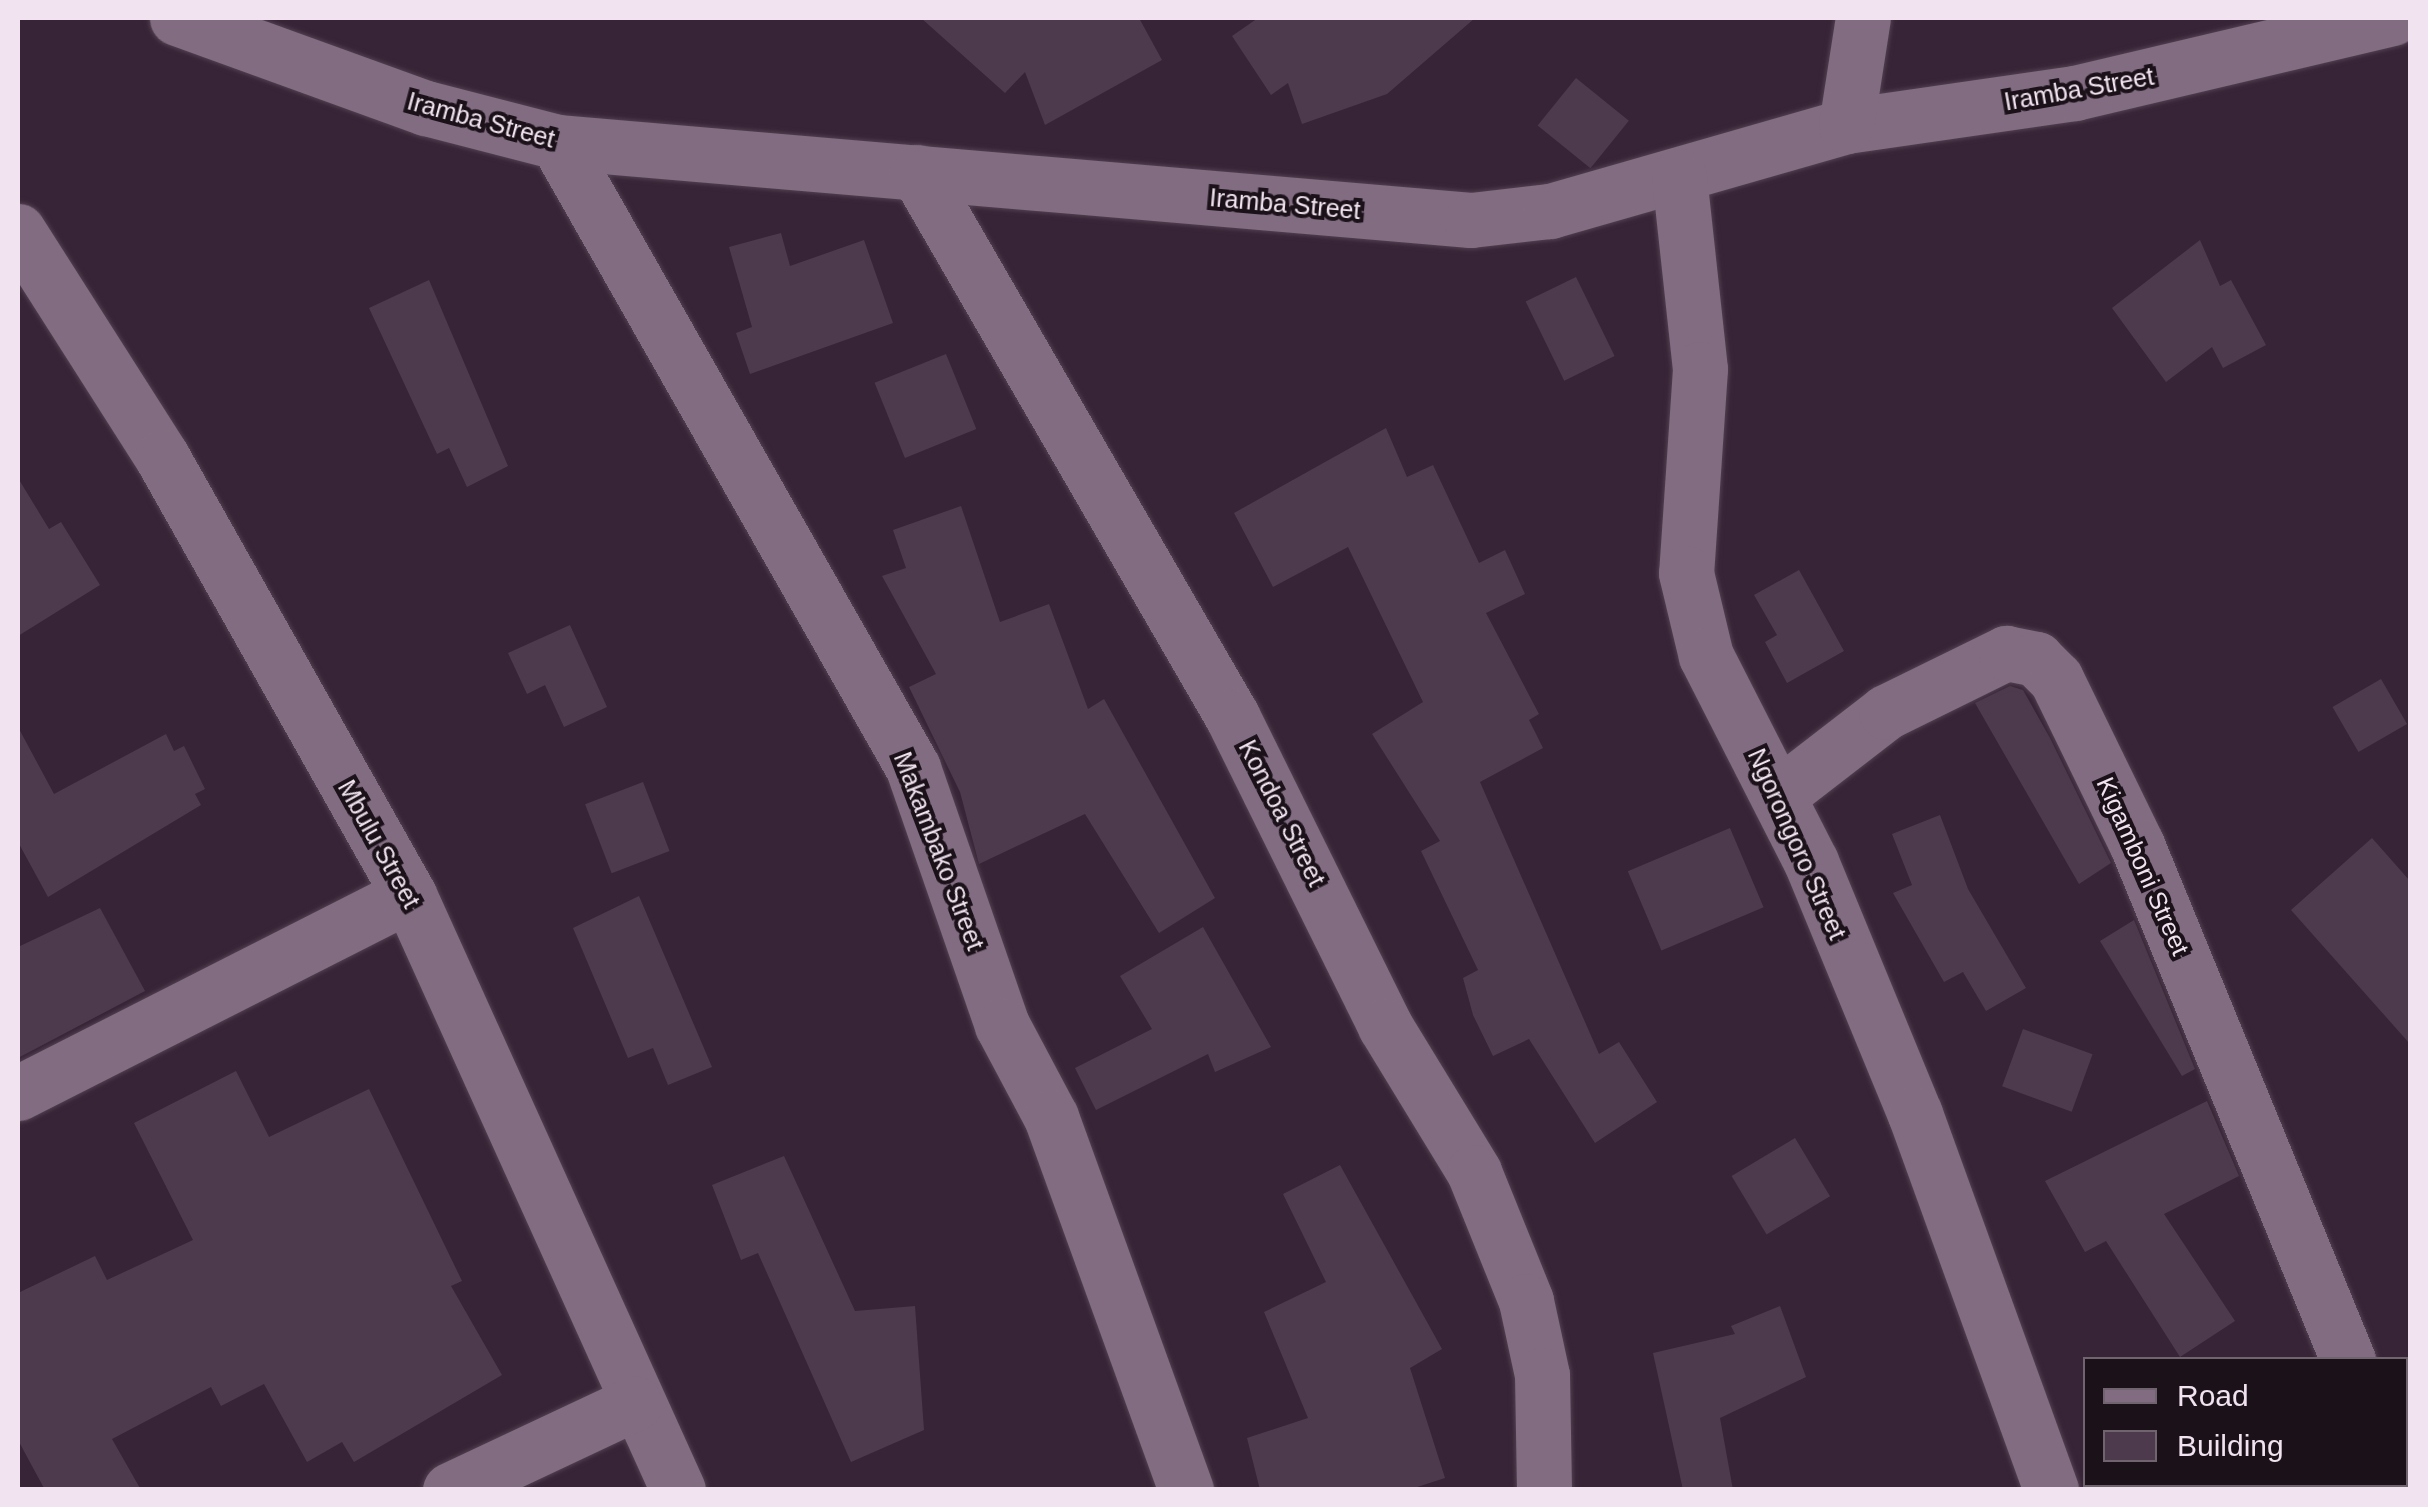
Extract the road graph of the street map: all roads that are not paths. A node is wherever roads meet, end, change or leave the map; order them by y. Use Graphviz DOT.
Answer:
graph roads {
  1 [pos="177,18"];
  2 [pos="1864,18"];
  3 [pos="2218,18"];
  4 [pos="2392,18"];
  5 [pos="2266,49"];
  6 [pos="1846,126"];
  7 [pos="557,142"];
  8 [pos="917,172"];
  9 [pos="1679,176"];
  10 [pos="18,231"];
  11 [pos="1780,794"];
  12 [pos="409,896"];
  13 [pos="18,1092"];
  14 [pos="2347,1357"];
  15 [pos="635,1403"];
  16 [pos="450,1490"];
  17 [pos="678,1490"];
  18 [pos="1186,1490"];
  19 [pos="1544,1490"];
  20 [pos="2051,1490"];
  1 -- 7 [label="street, Iramba Street"];
  2 -- 6 [label="street"];
  3 -- 5 [label="street"];
  4 -- 5 [label="street, Iramba Street"];
  5 -- 6 [label="street, Iramba Street"];
  6 -- 9 [label="street, Iramba Street"];
  7 -- 8 [label="street, Iramba Street"];
  7 -- 18 [label="street, Makambako Street"];
  8 -- 9 [label="street, Iramba Street"];
  8 -- 19 [label="street, Kondoa Street"];
  9 -- 11 [label="street, Ngorongoro Street"];
  10 -- 12 [label="street, Mbulu Street"];
  11 -- 14 [label="street, Kigamboni Street"];
  11 -- 20 [label="street, Ngorongoro Street"];
  12 -- 13 [label="street"];
  12 -- 15 [label="street, Mbulu Street"];
  15 -- 16 [label="street"];
  15 -- 17 [label="street, Mbulu Street"];
}
